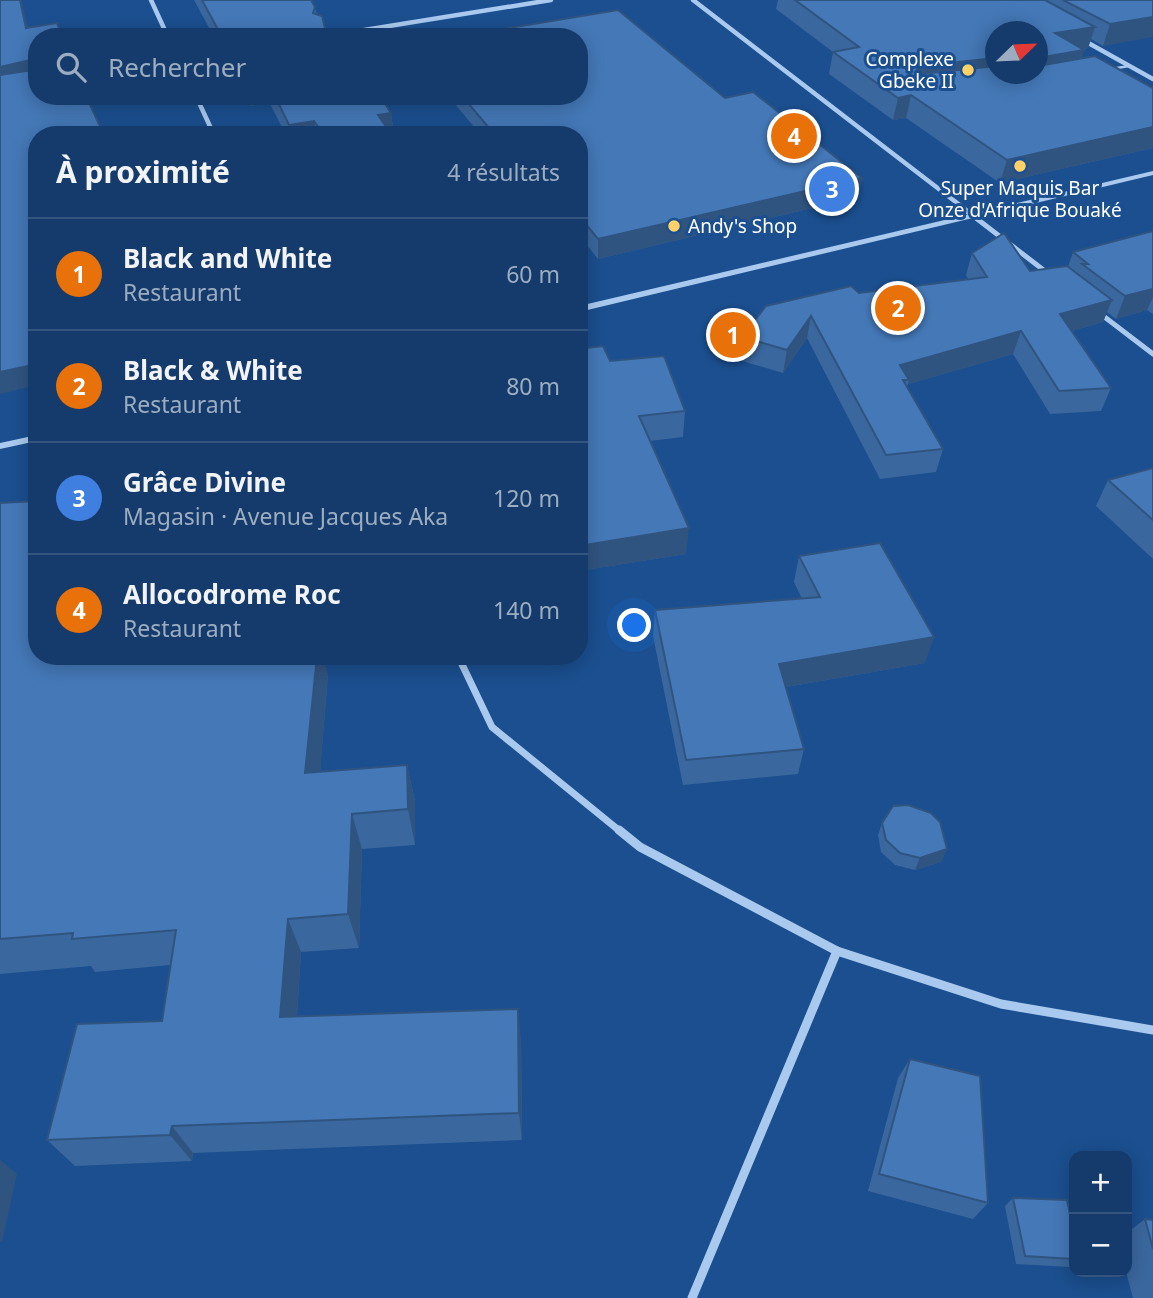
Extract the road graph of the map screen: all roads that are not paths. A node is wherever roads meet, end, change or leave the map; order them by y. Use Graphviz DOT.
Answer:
graph roads {
  1 [pos="150,0"];
  2 [pos="551,0"];
  3 [pos="693,0"];
  4 [pos="164,28"];
  5 [pos="377,28"];
  6 [pos="1082,40"];
  7 [pos="1129,66"];
  8 [pos="1102,71"];
  9 [pos="1153,79"];
  10 [pos="200,105"];
  11 [pos="210,126"];
  12 [pos="1153,173"];
  13 [pos="973,216"];
  14 [pos="1058,281"];
  15 [pos="1090,305"];
  16 [pos="588,307"];
  17 [pos="1153,354"];
  18 [pos="28,440"];
  19 [pos="0,446"];
  20 [pos="462,665"];
  21 [pos="837,951"];
  22 [pos="1153,1030"];
  23 [pos="692,1298"];
  1 -- 4 [label="street"];
  2 -- 5 [label="street"];
  3 -- 13 [label="street"];
  6 -- 7 [label="street"];
  7 -- 8 [label="lane"];
  7 -- 9 [label="street"];
  10 -- 11 [label="street"];
  12 -- 13 [label="street"];
  13 -- 14 [label="street"];
  13 -- 16 [label="street"];
  15 -- 17 [label="street"];
  18 -- 19 [label="street"];
  20 -- 21 [label="street"];
  21 -- 22 [label="street"];
  21 -- 23 [label="street"];
}
